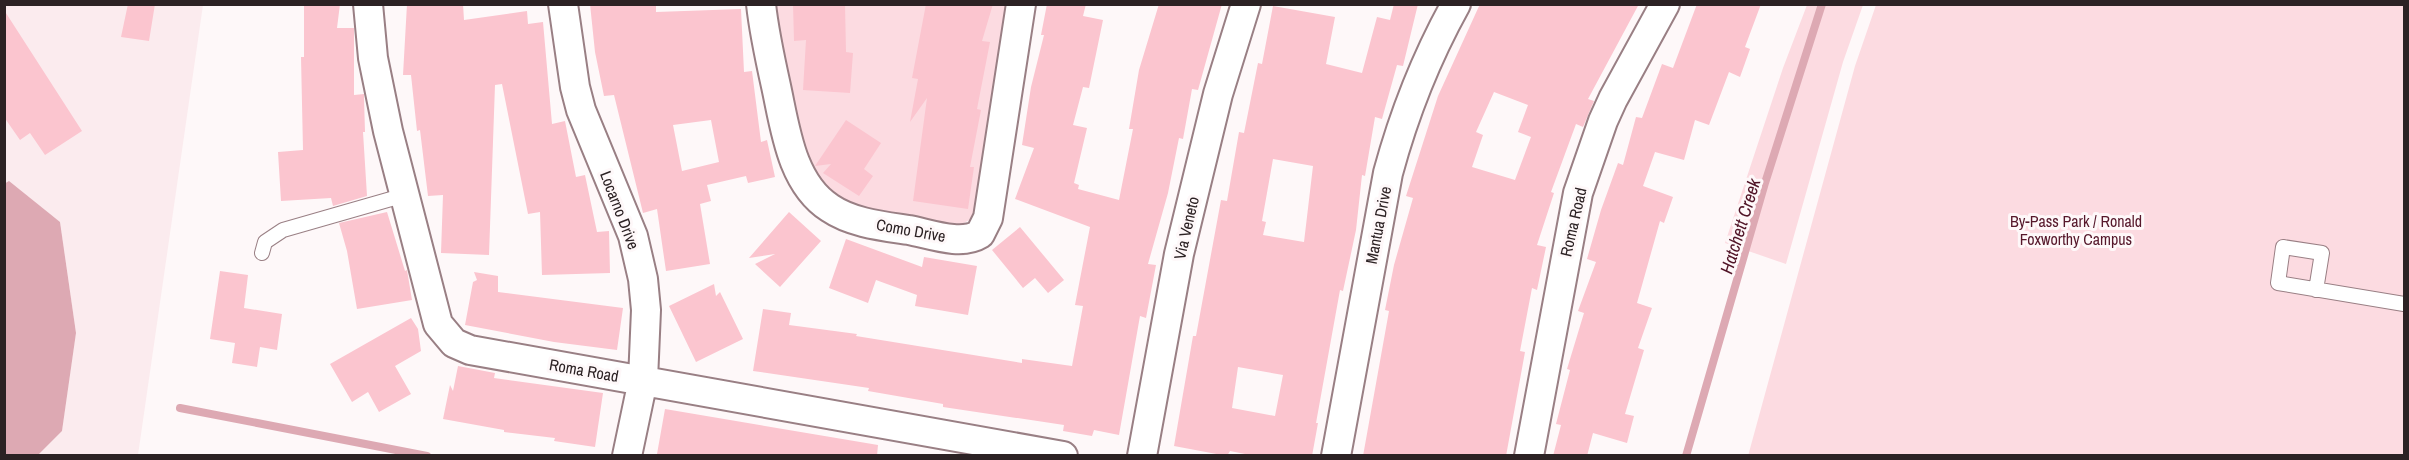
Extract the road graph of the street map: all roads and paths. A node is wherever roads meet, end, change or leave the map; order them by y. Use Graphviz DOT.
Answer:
graph roads {
  1 [pos="368,4"];
  2 [pos="563,4"];
  3 [pos="761,4"];
  4 [pos="1022,4"];
  5 [pos="1246,4"];
  6 [pos="1456,4"];
  7 [pos="1665,4"];
  8 [pos="405,195"];
  9 [pos="262,253"];
  10 [pos="2316,290"];
  11 [pos="2404,304"];
  12 [pos="643,380"];
  13 [pos="627,456"];
  14 [pos="1063,456"];
  15 [pos="1142,456"];
  16 [pos="1336,456"];
  17 [pos="1529,456"];
  1 -- 8 [label="street, Roma Road"];
  2 -- 12 [label="street, Locarno Drive"];
  3 -- 4 [label="street, Como Drive"];
  5 -- 15 [label="street, Via Veneto"];
  6 -- 16 [label="street, Mantua Drive"];
  7 -- 17 [label="street, Roma Road"];
  8 -- 9 [label="lane"];
  8 -- 12 [label="street, Roma Road"];
  10 -- 11 [label="lane"];
  12 -- 13 [label="street, Locarno Drive"];
  12 -- 14 [label="street, Roma Road"];
}
